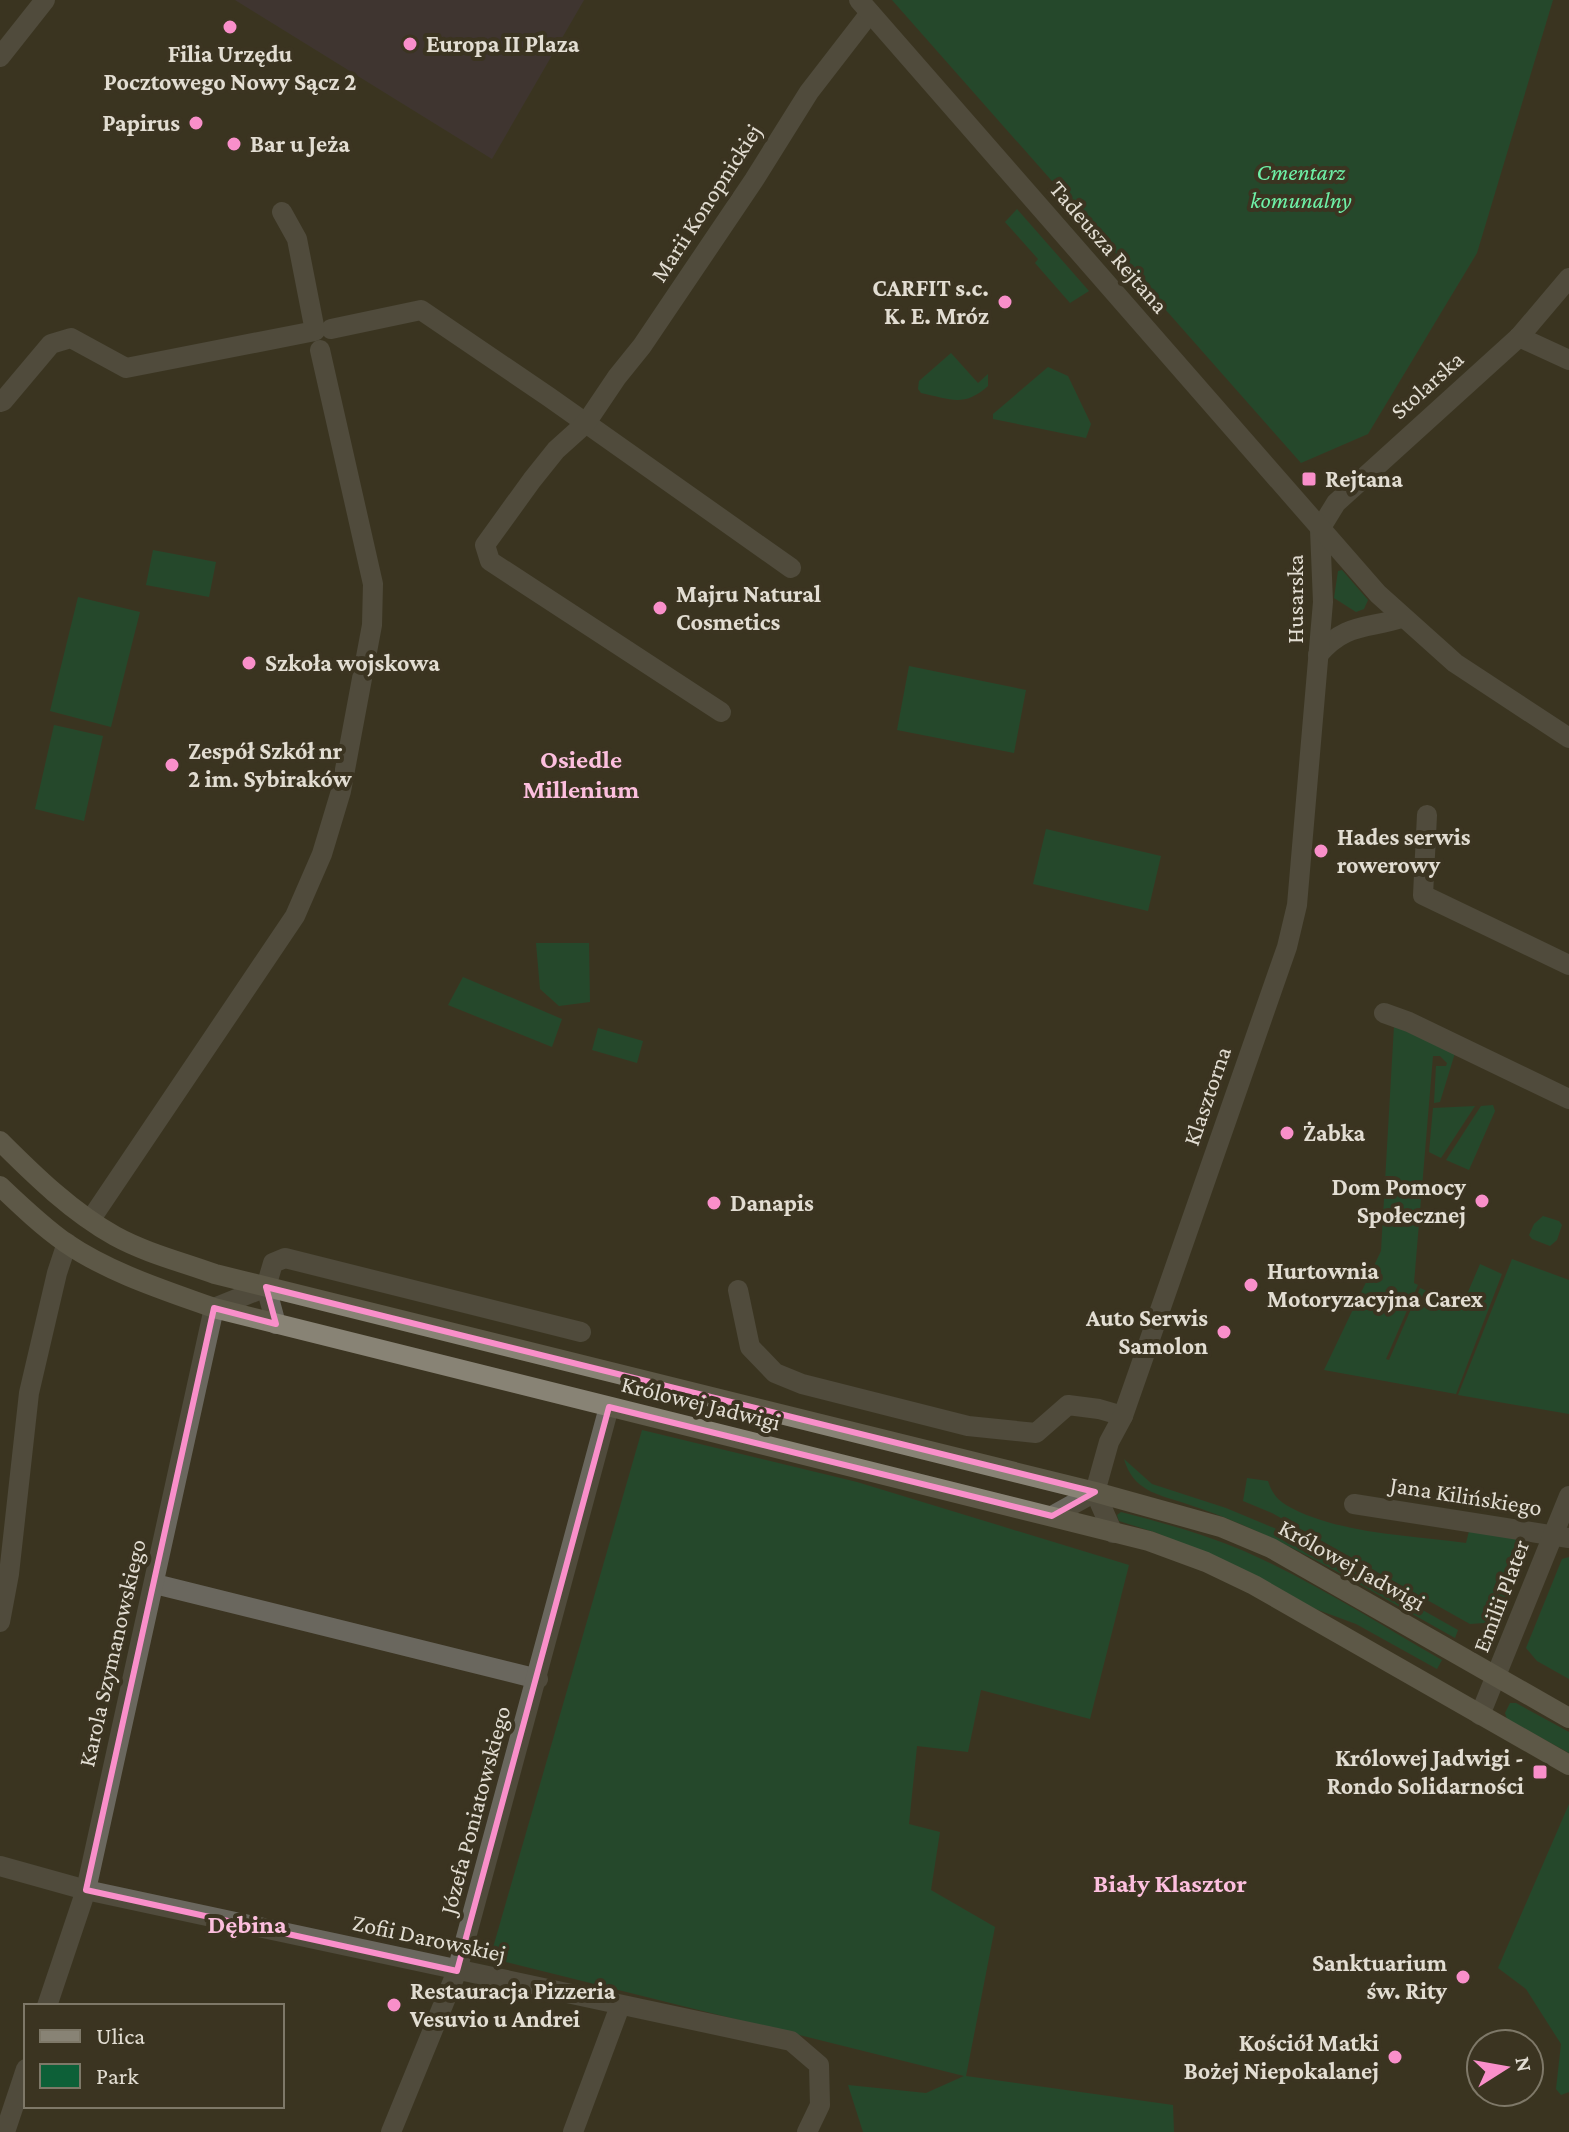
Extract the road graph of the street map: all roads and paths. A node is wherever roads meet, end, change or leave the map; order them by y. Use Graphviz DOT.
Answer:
graph roads {
  1 [pos="45,0"];
  2 [pos="864,6"];
  3 [pos="0,57"];
  4 [pos="282,212"];
  5 [pos="1569,278"];
  6 [pos="331,329"];
  7 [pos="1519,337"];
  8 [pos="320,350"];
  9 [pos="1569,360"];
  10 [pos="0,402"];
  11 [pos="586,423"];
  12 [pos="1320,529"];
  13 [pos="791,568"];
  14 [pos="1402,618"];
  15 [pos="1318,655"];
  16 [pos="721,712"];
  17 [pos="1569,738"];
  18 [pos="1427,815"];
  19 [pos="1569,965"];
  20 [pos="1384,1013"];
  21 [pos="1569,1099"];
  22 [pos="0,1141"];
  23 [pos="0,1186"];
  24 [pos="91,1219"];
  25 [pos="67,1243"];
  26 [pos="266,1287"];
  27 [pos="738,1290"];
  28 [pos="214,1308"];
  29 [pos="276,1324"];
  30 [pos="581,1332"];
  31 [pos="609,1407"];
  32 [pos="1123,1416"];
  33 [pos="1095,1492"];
  34 [pos="1569,1496"];
  35 [pos="1354,1504"];
  36 [pos="1052,1516"];
  37 [pos="1113,1533"];
  38 [pos="1561,1537"];
  39 [pos="155,1584"];
  40 [pos="0,1622"];
  41 [pos="1497,1678"];
  42 [pos="538,1679"];
  43 [pos="1480,1715"];
  44 [pos="1569,1718"];
  45 [pos="1569,1765"];
  46 [pos="0,1866"];
  47 [pos="86,1890"];
  48 [pos="457,1971"];
  49 [pos="48,2004"];
  50 [pos="620,2006"];
  51 [pos="24,2075"];
  52 [pos="5,2132"];
  53 [pos="391,2132"];
  54 [pos="573,2132"];
  55 [pos="807,2132"];
  1 -- 3 [label="street"];
  2 -- 11 [label="street, Marii Konopnickiej"];
  2 -- 12 [label="street, Tadeusza Rejtana"];
  4 -- 10 [label="street"];
  5 -- 7 [label="street, Stolarska"];
  6 -- 11 [label="street"];
  7 -- 9 [label="street"];
  7 -- 12 [label="street, Stolarska"];
  8 -- 24 [label="street"];
  11 -- 13 [label="street"];
  11 -- 16 [label="street, Marii Konopnickiej"];
  12 -- 14 [label="street, Husarska"];
  12 -- 15 [label="street, Husarska"];
  14 -- 15 [label="street, Husarska"];
  14 -- 17 [label="street, Husarska"];
  15 -- 32 [label="street, Klasztorna"];
  18 -- 19 [label="street"];
  20 -- 21 [label="street"];
  22 -- 24 [label="main road, Królowej Jadwigi"];
  23 -- 25 [label="main road, Królowej Jadwigi"];
  24 -- 26 [label="main road, Królowej Jadwigi"];
  25 -- 28 [label="main road, Królowej Jadwigi"];
  25 -- 40 [label="street"];
  26 -- 28 [label="street"];
  26 -- 29 [label="street"];
  26 -- 30 [label="street"];
  26 -- 33 [label="main road, Królowej Jadwigi"];
  27 -- 32 [label="street"];
  28 -- 29 [label="main road, Królowej Jadwigi"];
  28 -- 39 [label="street, Karola Szymanowskiego"];
  29 -- 31 [label="main road, Królowej Jadwigi"];
  31 -- 36 [label="main road, Królowej Jadwigi"];
  31 -- 42 [label="street, Józefa Poniatowskiego"];
  32 -- 33 [label="street, Klasztorna"];
  33 -- 36 [label="street"];
  33 -- 37 [label="street"];
  33 -- 41 [label="main road, Królowej Jadwigi"];
  34 -- 38 [label="street, Emilii Plater"];
  35 -- 38 [label="street, Jana Kilińskiego"];
  36 -- 37 [label="main road, Królowej Jadwigi"];
  37 -- 43 [label="main road, Królowej Jadwigi"];
  38 -- 41 [label="street, Emilii Plater"];
  39 -- 42 [label="street, Józefa Poniatowskiego"];
  39 -- 47 [label="street, Karola Szymanowskiego"];
  41 -- 43 [label="street, Emilii Plater"];
  41 -- 44 [label="main road, Królowej Jadwigi"];
  42 -- 48 [label="street, Józefa Poniatowskiego"];
  43 -- 45 [label="main road, Królowej Jadwigi"];
  46 -- 47 [label="street, Zofii Darowskiej"];
  47 -- 48 [label="street, Zofii Darowskiej"];
  47 -- 49 [label="street, Karola Szymanowskiego"];
  48 -- 50 [label="street, Zofii Darowskiej"];
  48 -- 53 [label="street, Józefa Poniatowskiego"];
  50 -- 54 [label="street"];
  50 -- 55 [label="street, Zofii Darowskiej"];
  51 -- 52 [label="street"];
}
